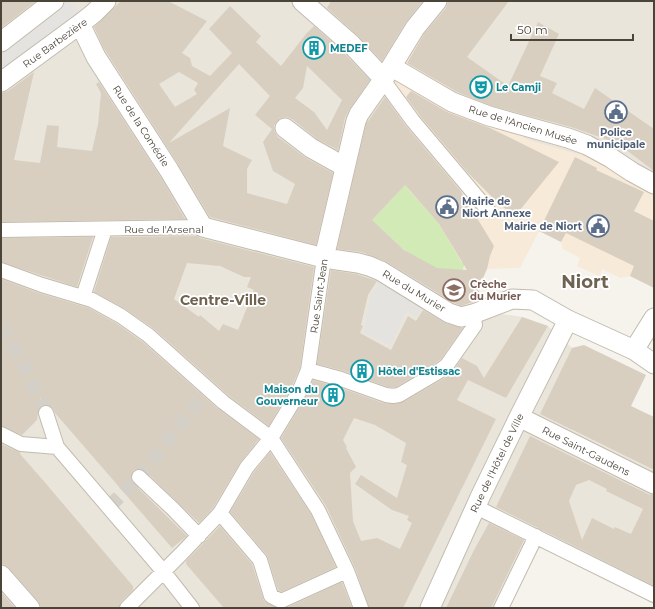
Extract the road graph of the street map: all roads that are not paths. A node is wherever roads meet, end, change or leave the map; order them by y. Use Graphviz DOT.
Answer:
graph roads {
  1 [pos="54,1"];
  2 [pos="303,1"];
  3 [pos="437,1"];
  4 [pos="93,10"];
  5 [pos="1,42"];
  6 [pos="387,74"];
  7 [pos="1,82"];
  8 [pos="285,128"];
  9 [pos="345,167"];
  10 [pos="654,184"];
  11 [pos="488,210"];
  12 [pos="203,227"];
  13 [pos="105,229"];
  14 [pos="1,230"];
  15 [pos="324,258"];
  16 [pos="1,270"];
  17 [pos="83,297"];
  18 [pos="473,314"];
  19 [pos="654,318"];
  20 [pos="568,320"];
  21 [pos="634,350"];
  22 [pos="654,364"];
  23 [pos="308,370"];
  24 [pos="46,413"];
  25 [pos="519,417"];
  26 [pos="1,434"];
  27 [pos="271,438"];
  28 [pos="57,447"];
  29 [pos="139,477"];
  30 [pos="654,484"];
  31 [pos="476,507"];
  32 [pos="220,513"];
  33 [pos="199,536"];
  34 [pos="536,536"];
  35 [pos="163,571"];
  36 [pos="347,571"];
  37 [pos="1,575"];
  38 [pos="654,594"];
  39 [pos="30,608"];
  40 [pos="126,608"];
  41 [pos="192,608"];
  42 [pos="362,608"];
  43 [pos="430,608"];
  44 [pos="502,608"];
  1 -- 5 [label="street"];
  2 -- 6 [label="street"];
  3 -- 6 [label="street, Rue Saint-Jean"];
  4 -- 7 [label="street, Rue Barbezière"];
  4 -- 12 [label="street, Rue de la Comédie"];
  6 -- 9 [label="street, Rue Saint-Jean"];
  6 -- 10 [label="street, Rue de l'Ancien Musée"];
  6 -- 11 [label="street"];
  8 -- 9 [label="street"];
  9 -- 15 [label="street, Rue Saint-Jean"];
  12 -- 13 [label="street, Rue de l'Arsenal"];
  12 -- 15 [label="street, Rue de l'Arsenal"];
  13 -- 14 [label="street, Rue de l'Arsenal"];
  13 -- 17 [label="street"];
  15 -- 18 [label="street, Rue du Murier"];
  15 -- 23 [label="street, Rue Saint-Jean"];
  16 -- 17 [label="street"];
  17 -- 27 [label="street"];
  18 -- 20 [label="street, Rue du Murier"];
  18 -- 23 [label="street"];
  19 -- 21 [label="street"];
  20 -- 21 [label="street, Rue du Murier"];
  20 -- 25 [label="street, Rue de l'Hôtel de Ville"];
  21 -- 22 [label="street, Rue du Murier"];
  23 -- 27 [label="street, Rue Saint-Jean"];
  24 -- 28 [label="street"];
  25 -- 30 [label="street, Rue Saint-Gaudens"];
  25 -- 31 [label="street, Rue de l'Hôtel de Ville"];
  26 -- 28 [label="street"];
  27 -- 32 [label="street, Rue Saint-Jean"];
  27 -- 36 [label="street"];
  28 -- 35 [label="street"];
  29 -- 33 [label="street"];
  31 -- 34 [label="street"];
  31 -- 43 [label="street, Rue de l'Hôtel de Ville"];
  32 -- 33 [label="street, Rue Saint-Jean"];
  32 -- 36 [label="street"];
  33 -- 35 [label="street, Rue Saint-Jean"];
  34 -- 38 [label="street"];
  34 -- 44 [label="street"];
  35 -- 40 [label="street, Rue Saint-Jean"];
  35 -- 41 [label="street"];
  36 -- 42 [label="street"];
  37 -- 39 [label="street"];
}
